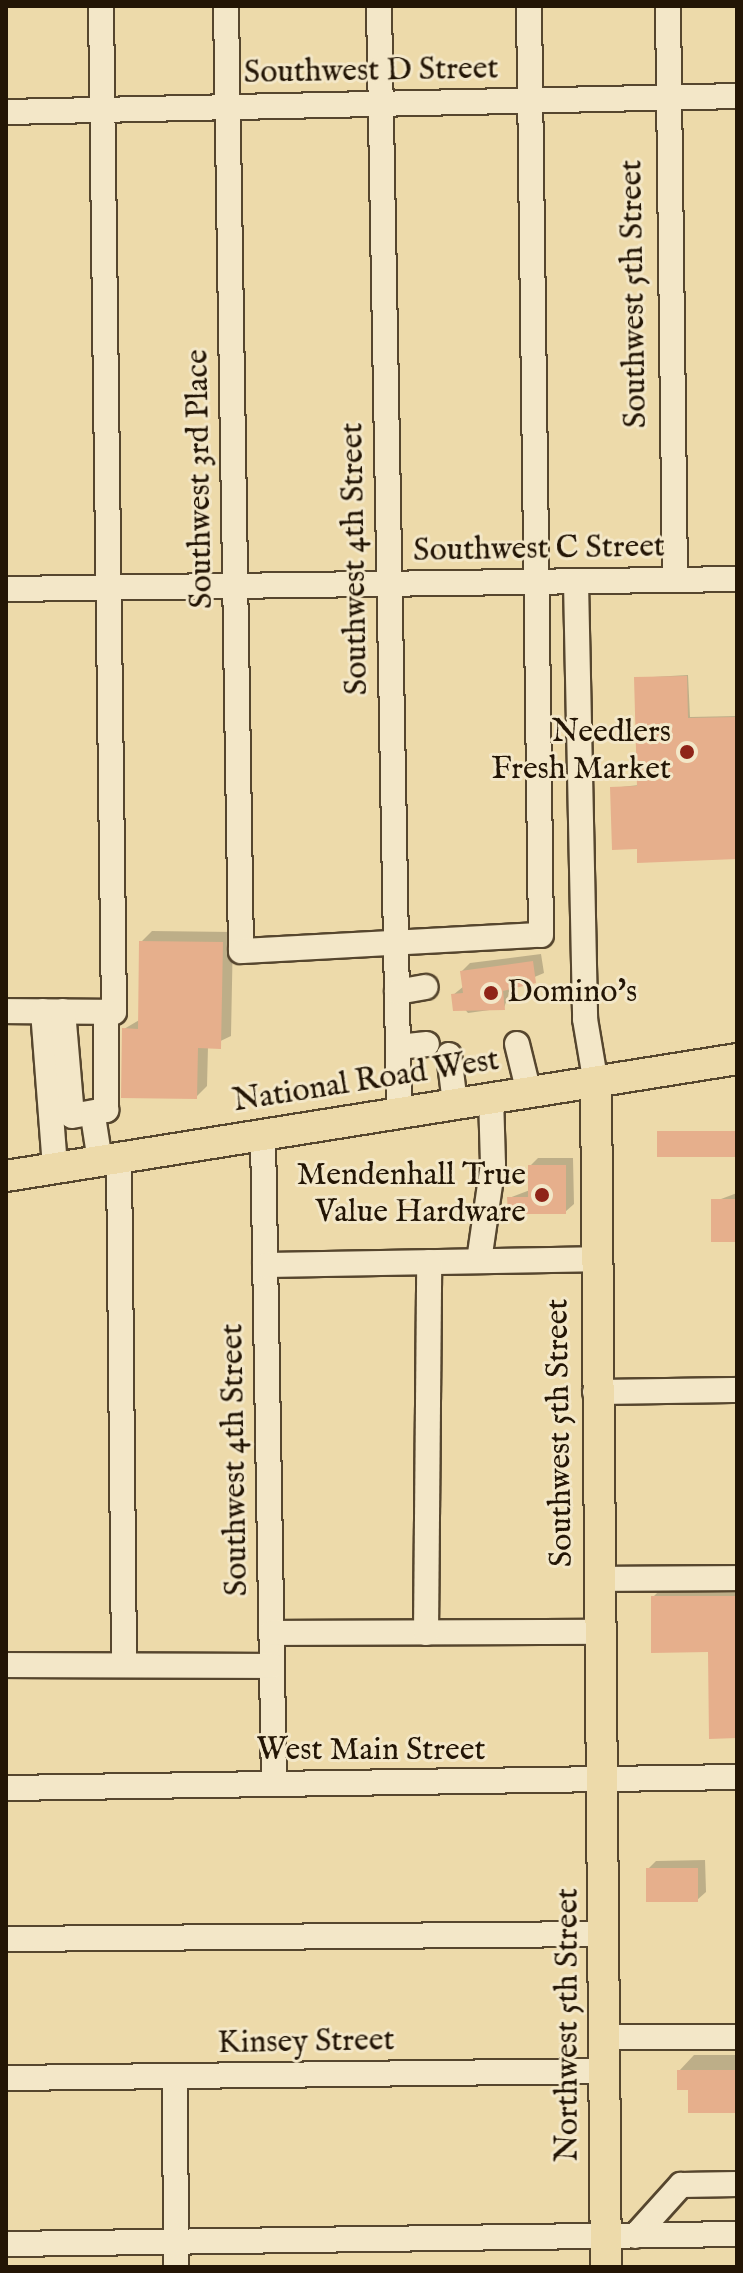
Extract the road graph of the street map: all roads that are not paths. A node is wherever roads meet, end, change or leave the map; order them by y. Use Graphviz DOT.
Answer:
graph roads {
  1 [pos="101,6"];
  2 [pos="226,6"];
  3 [pos="379,6"];
  4 [pos="529,6"];
  5 [pos="668,6"];
  6 [pos="737,96"];
  7 [pos="669,98"];
  8 [pos="530,101"];
  9 [pos="381,104"];
  10 [pos="227,107"];
  11 [pos="102,110"];
  12 [pos="6,112"];
  13 [pos="737,579"];
  14 [pos="675,580"];
  15 [pos="536,582"];
  16 [pos="576,582"];
  17 [pos="388,584"];
  18 [pos="235,586"];
  19 [pos="108,588"];
  20 [pos="6,589"];
  21 [pos="395,943"];
  22 [pos="426,987"];
  23 [pos="397,992"];
  24 [pos="6,1011"];
  25 [pos="53,1011"];
  26 [pos="106,1011"];
  27 [pos="427,1044"];
  28 [pos="517,1044"];
  29 [pos="398,1047"];
  30 [pos="449,1055"];
  31 [pos="737,1059"];
  32 [pos="596,1084"];
  33 [pos="529,1093"];
  34 [pos="491,1098"];
  35 [pos="455,1103"];
  36 [pos="399,1111"];
  37 [pos="93,1116"];
  38 [pos="263,1136"];
  39 [pos="110,1159"];
  40 [pos="55,1168"];
  41 [pos="6,1176"];
  42 [pos="596,1259"];
  43 [pos="479,1261"];
  44 [pos="429,1262"];
  45 [pos="265,1265"];
  46 [pos="737,1390"];
  47 [pos="595,1392"];
  48 [pos="737,1578"];
  49 [pos="599,1579"];
  50 [pos="600,1632"];
  51 [pos="271,1633"];
  52 [pos="426,1633"];
  53 [pos="6,1665"];
  54 [pos="124,1665"];
  55 [pos="272,1666"];
  56 [pos="737,1777"];
  57 [pos="602,1782"];
  58 [pos="274,1783"];
  59 [pos="6,1788"];
  60 [pos="605,1934"];
  61 [pos="6,1939"];
  62 [pos="607,2037"];
  63 [pos="737,2037"];
  64 [pos="607,2071"];
  65 [pos="175,2076"];
  66 [pos="6,2078"];
  67 [pos="737,2184"];
  68 [pos="737,2234"];
  69 [pos="176,2241"];
  70 [pos="6,2244"];
  71 [pos="616,2247"];
  72 [pos="176,2267"];
  1 -- 11 [label="street"];
  2 -- 10 [label="street, Southwest 3rd Place"];
  3 -- 9 [label="street, Southwest 4th Street"];
  4 -- 8 [label="street"];
  5 -- 7 [label="street, Southwest 5th Street"];
  6 -- 7 [label="street, Southwest D Street"];
  7 -- 8 [label="street, Southwest D Street"];
  7 -- 14 [label="street, Southwest 5th Street"];
  8 -- 9 [label="street, Southwest D Street"];
  8 -- 15 [label="street"];
  9 -- 10 [label="street, Southwest D Street"];
  9 -- 17 [label="street, Southwest 4th Street"];
  10 -- 11 [label="street, Southwest D Street"];
  10 -- 18 [label="street, Southwest 3rd Place"];
  11 -- 12 [label="street, Southwest D Street"];
  11 -- 19 [label="street"];
  13 -- 14 [label="street, Southwest C Street"];
  14 -- 16 [label="street, Southwest C Street"];
  15 -- 16 [label="street, Southwest C Street"];
  15 -- 17 [label="street, Southwest C Street"];
  15 -- 21 [label="street"];
  16 -- 32 [label="street"];
  17 -- 18 [label="street, Southwest C Street"];
  17 -- 21 [label="street, Southwest 4th Street"];
  18 -- 19 [label="street, Southwest C Street"];
  18 -- 21 [label="street, Southwest 3rd Place"];
  19 -- 20 [label="street, Southwest C Street"];
  19 -- 26 [label="street"];
  21 -- 23 [label="street, Southwest 4th Street"];
  22 -- 23 [label="street"];
  23 -- 29 [label="street, Southwest 4th Street"];
  24 -- 25 [label="street"];
  25 -- 26 [label="street"];
  25 -- 37 [label="street"];
  25 -- 40 [label="street"];
  26 -- 37 [label="street"];
  27 -- 29 [label="street"];
  28 -- 33 [label="street"];
  29 -- 36 [label="street, Southwest 4th Street"];
  30 -- 35 [label="street"];
  31 -- 32 [label="main road, National Road West"];
  32 -- 33 [label="main road, National Road West"];
  32 -- 42 [label="main road, Southwest 5th Street"];
  33 -- 34 [label="main road, National Road West"];
  34 -- 35 [label="main road, National Road West"];
  34 -- 43 [label="street"];
  35 -- 36 [label="main road, National Road West"];
  36 -- 38 [label="main road, National Road West"];
  37 -- 39 [label="street"];
  38 -- 39 [label="main road, National Road West"];
  38 -- 45 [label="street, Southwest 4th Street"];
  39 -- 40 [label="main road, National Road West"];
  39 -- 54 [label="street"];
  40 -- 41 [label="main road, National Road West"];
  42 -- 43 [label="street"];
  42 -- 47 [label="main road, Southwest 5th Street"];
  43 -- 44 [label="street"];
  44 -- 45 [label="street"];
  44 -- 52 [label="street"];
  45 -- 51 [label="street, Southwest 4th Street"];
  46 -- 47 [label="street"];
  47 -- 49 [label="main road, Southwest 5th Street"];
  48 -- 49 [label="street"];
  49 -- 50 [label="main road, Southwest 5th Street"];
  50 -- 52 [label="street"];
  50 -- 57 [label="main road, Southwest 5th Street"];
  51 -- 52 [label="street"];
  51 -- 55 [label="street, Southwest 4th Street"];
  53 -- 54 [label="street"];
  54 -- 55 [label="street"];
  55 -- 58 [label="street, Southwest 4th Street"];
  56 -- 57 [label="street, West Main Street"];
  57 -- 58 [label="street, West Main Street"];
  57 -- 60 [label="main road, Northwest 5th Street"];
  58 -- 59 [label="street, West Main Street"];
  60 -- 61 [label="street"];
  60 -- 62 [label="main road, Northwest 5th Street"];
  62 -- 63 [label="street"];
  62 -- 64 [label="main road, Northwest 5th Street"];
  64 -- 65 [label="street, Kinsey Street"];
  64 -- 71 [label="main road, Northwest 5th Street"];
  65 -- 66 [label="street, Kinsey Street"];
  65 -- 69 [label="street"];
  67 -- 71 [label="street"];
  68 -- 71 [label="street"];
  69 -- 70 [label="street"];
  69 -- 71 [label="street"];
  69 -- 72 [label="street"];
}
